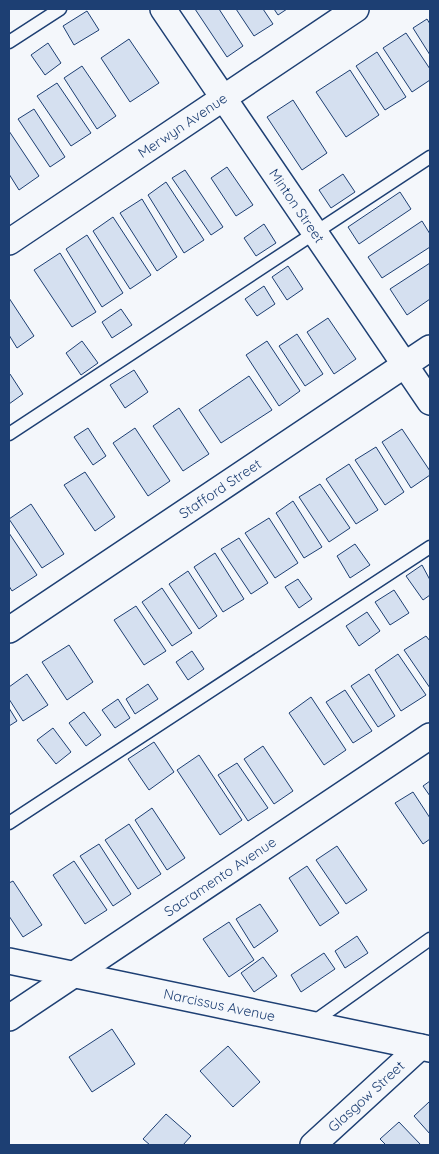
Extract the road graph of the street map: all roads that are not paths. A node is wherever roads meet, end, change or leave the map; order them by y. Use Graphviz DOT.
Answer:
graph roads {
  1 [pos="60,9"];
  2 [pos="163,9"];
  3 [pos="356,9"];
  4 [pos="9,42"];
  5 [pos="223,96"];
  6 [pos="430,157"];
  7 [pos="315,232"];
  8 [pos="9,242"];
  9 [pos="430,348"];
  10 [pos="406,364"];
  11 [pos="430,402"];
  12 [pos="9,434"];
  13 [pos="430,546"];
  14 [pos="9,630"];
  15 [pos="430,736"];
  16 [pos="9,823"];
  17 [pos="430,939"];
  18 [pos="9,961"];
  19 [pos="74,976"];
  20 [pos="9,1018"];
  21 [pos="312,1023"];
  22 [pos="425,1048"];
  23 [pos="313,1145"];
  1 -- 4 [label="lane"];
  2 -- 5 [label="street, Minton Street"];
  3 -- 5 [label="street, Merwyn Avenue"];
  5 -- 7 [label="street, Minton Street"];
  5 -- 8 [label="street, Merwyn Avenue"];
  6 -- 7 [label="lane"];
  7 -- 10 [label="street, Minton Street"];
  7 -- 12 [label="lane"];
  9 -- 10 [label="street, Stafford Street"];
  10 -- 11 [label="street, Minton Street"];
  10 -- 14 [label="street, Stafford Street"];
  13 -- 16 [label="lane"];
  15 -- 19 [label="street, Sacramento Avenue"];
  17 -- 21 [label="lane"];
  18 -- 19 [label="street, Narcissus Avenue"];
  19 -- 20 [label="street, Sacramento Avenue"];
  19 -- 21 [label="street, Narcissus Avenue"];
  21 -- 22 [label="street, Narcissus Avenue"];
  22 -- 23 [label="street, Glasgow Street"];
}
